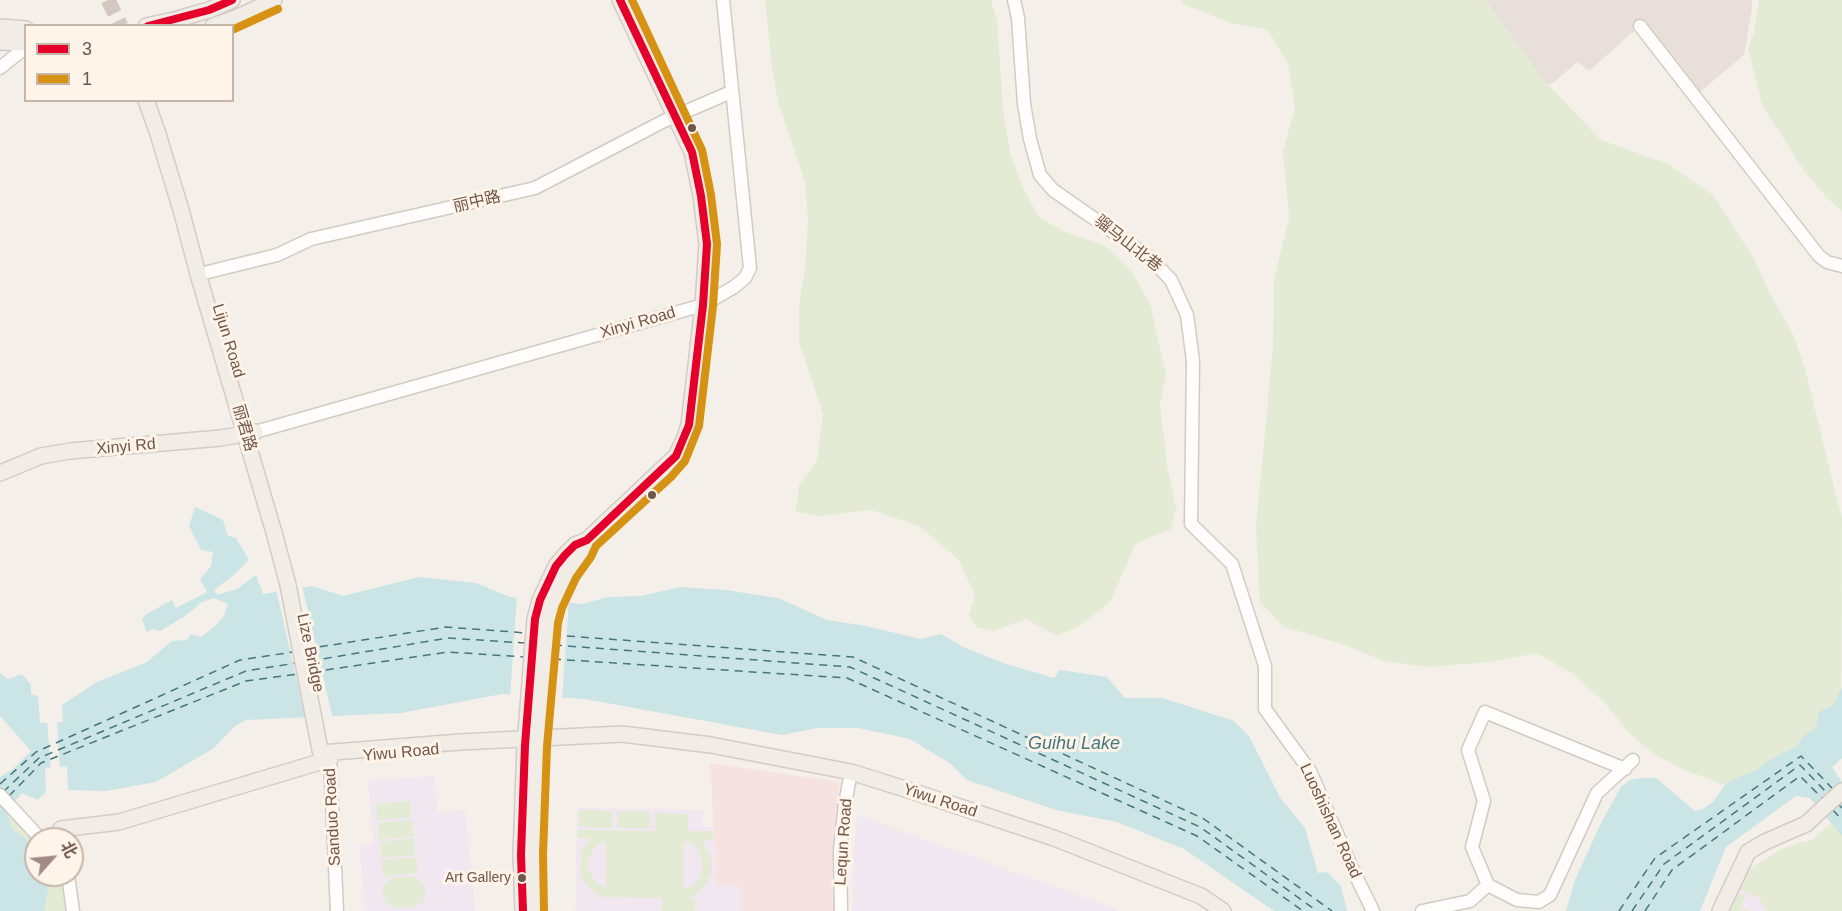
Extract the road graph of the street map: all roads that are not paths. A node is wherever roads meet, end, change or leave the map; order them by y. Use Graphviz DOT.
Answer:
graph roads {
  1 [pos="232,0"];
  2 [pos="274,0"];
  3 [pos="620,0"];
  4 [pos="723,0"];
  5 [pos="1014,0"];
  6 [pos="155,24"];
  7 [pos="219,24"];
  8 [pos="1640,26"];
  9 [pos="0,27"];
  10 [pos="24,28"];
  11 [pos="0,42"];
  12 [pos="24,45"];
  13 [pos="24,47"];
  14 [pos="0,68"];
  15 [pos="731,92"];
  16 [pos="147,102"];
  17 [pos="157,102"];
  18 [pos="676,115"];
  19 [pos="1842,266"];
  20 [pos="208,272"];
  21 [pos="703,305"];
  22 [pos="250,432"];
  23 [pos="0,473"];
  24 [pos="1232,564"];
  25 [pos="292,584"];
  26 [pos="321,724"];
  27 [pos="531,742"];
  28 [pos="326,756"];
  29 [pos="851,772"];
  30 [pos="1842,791"];
  31 [pos="0,795"];
  32 [pos="30,827"];
  33 [pos="84,829"];
  34 [pos="1488,885"];
  35 [pos="69,887"];
  36 [pos="72,911"];
  37 [pos="338,911"];
  38 [pos="523,911"];
  39 [pos="534,911"];
  40 [pos="841,911"];
  41 [pos="1223,911"];
  42 [pos="1373,911"];
  43 [pos="1422,911"];
  44 [pos="1720,911"];
  1 -- 6 [label="main road"];
  2 -- 7 [label="main road"];
  3 -- 18 [label="main road"];
  4 -- 15 [label="street, Xinyi Road"];
  5 -- 24 [label="street, 骝马山北巷"];
  8 -- 19 [label="street"];
  9 -- 10 [label="main road"];
  11 -- 12 [label="main road"];
  13 -- 14 [label="street"];
  15 -- 18 [label="street, 丽中路"];
  15 -- 21 [label="street, Xinyi Road"];
  16 -- 22 [label="main road, 丽君路"];
  17 -- 20 [label="main road, Lijun Road"];
  18 -- 20 [label="street, 丽中路"];
  18 -- 21 [label="main road"];
  20 -- 22 [label="main road, Lijun Road"];
  21 -- 22 [label="street, Xinyi Road"];
  21 -- 27 [label="main road"];
  22 -- 23 [label="main road, Xinyi Rd"];
  22 -- 25 [label="main road, Lijun Road"];
  24 -- 42 [label="street, Luoshishan Road"];
  25 -- 26 [label="main road, Lize Bridge"];
  26 -- 28 [label="main road, Sanduo Road"];
  27 -- 28 [label="main road, Yiwu Road"];
  27 -- 29 [label="main road, Yiwu Road"];
  27 -- 38 [label="main road"];
  27 -- 39 [label="main road"];
  28 -- 33 [label="main road, Yiwu Road"];
  28 -- 37 [label="street, Sanduo Road"];
  29 -- 40 [label="street, Lequn Road"];
  29 -- 41 [label="main road, Yiwu Road"];
  30 -- 44 [label="main road"];
  31 -- 32 [label="street"];
  34 -- 34 [label="street"];
  34 -- 43 [label="street"];
  35 -- 36 [label="street"];
}
